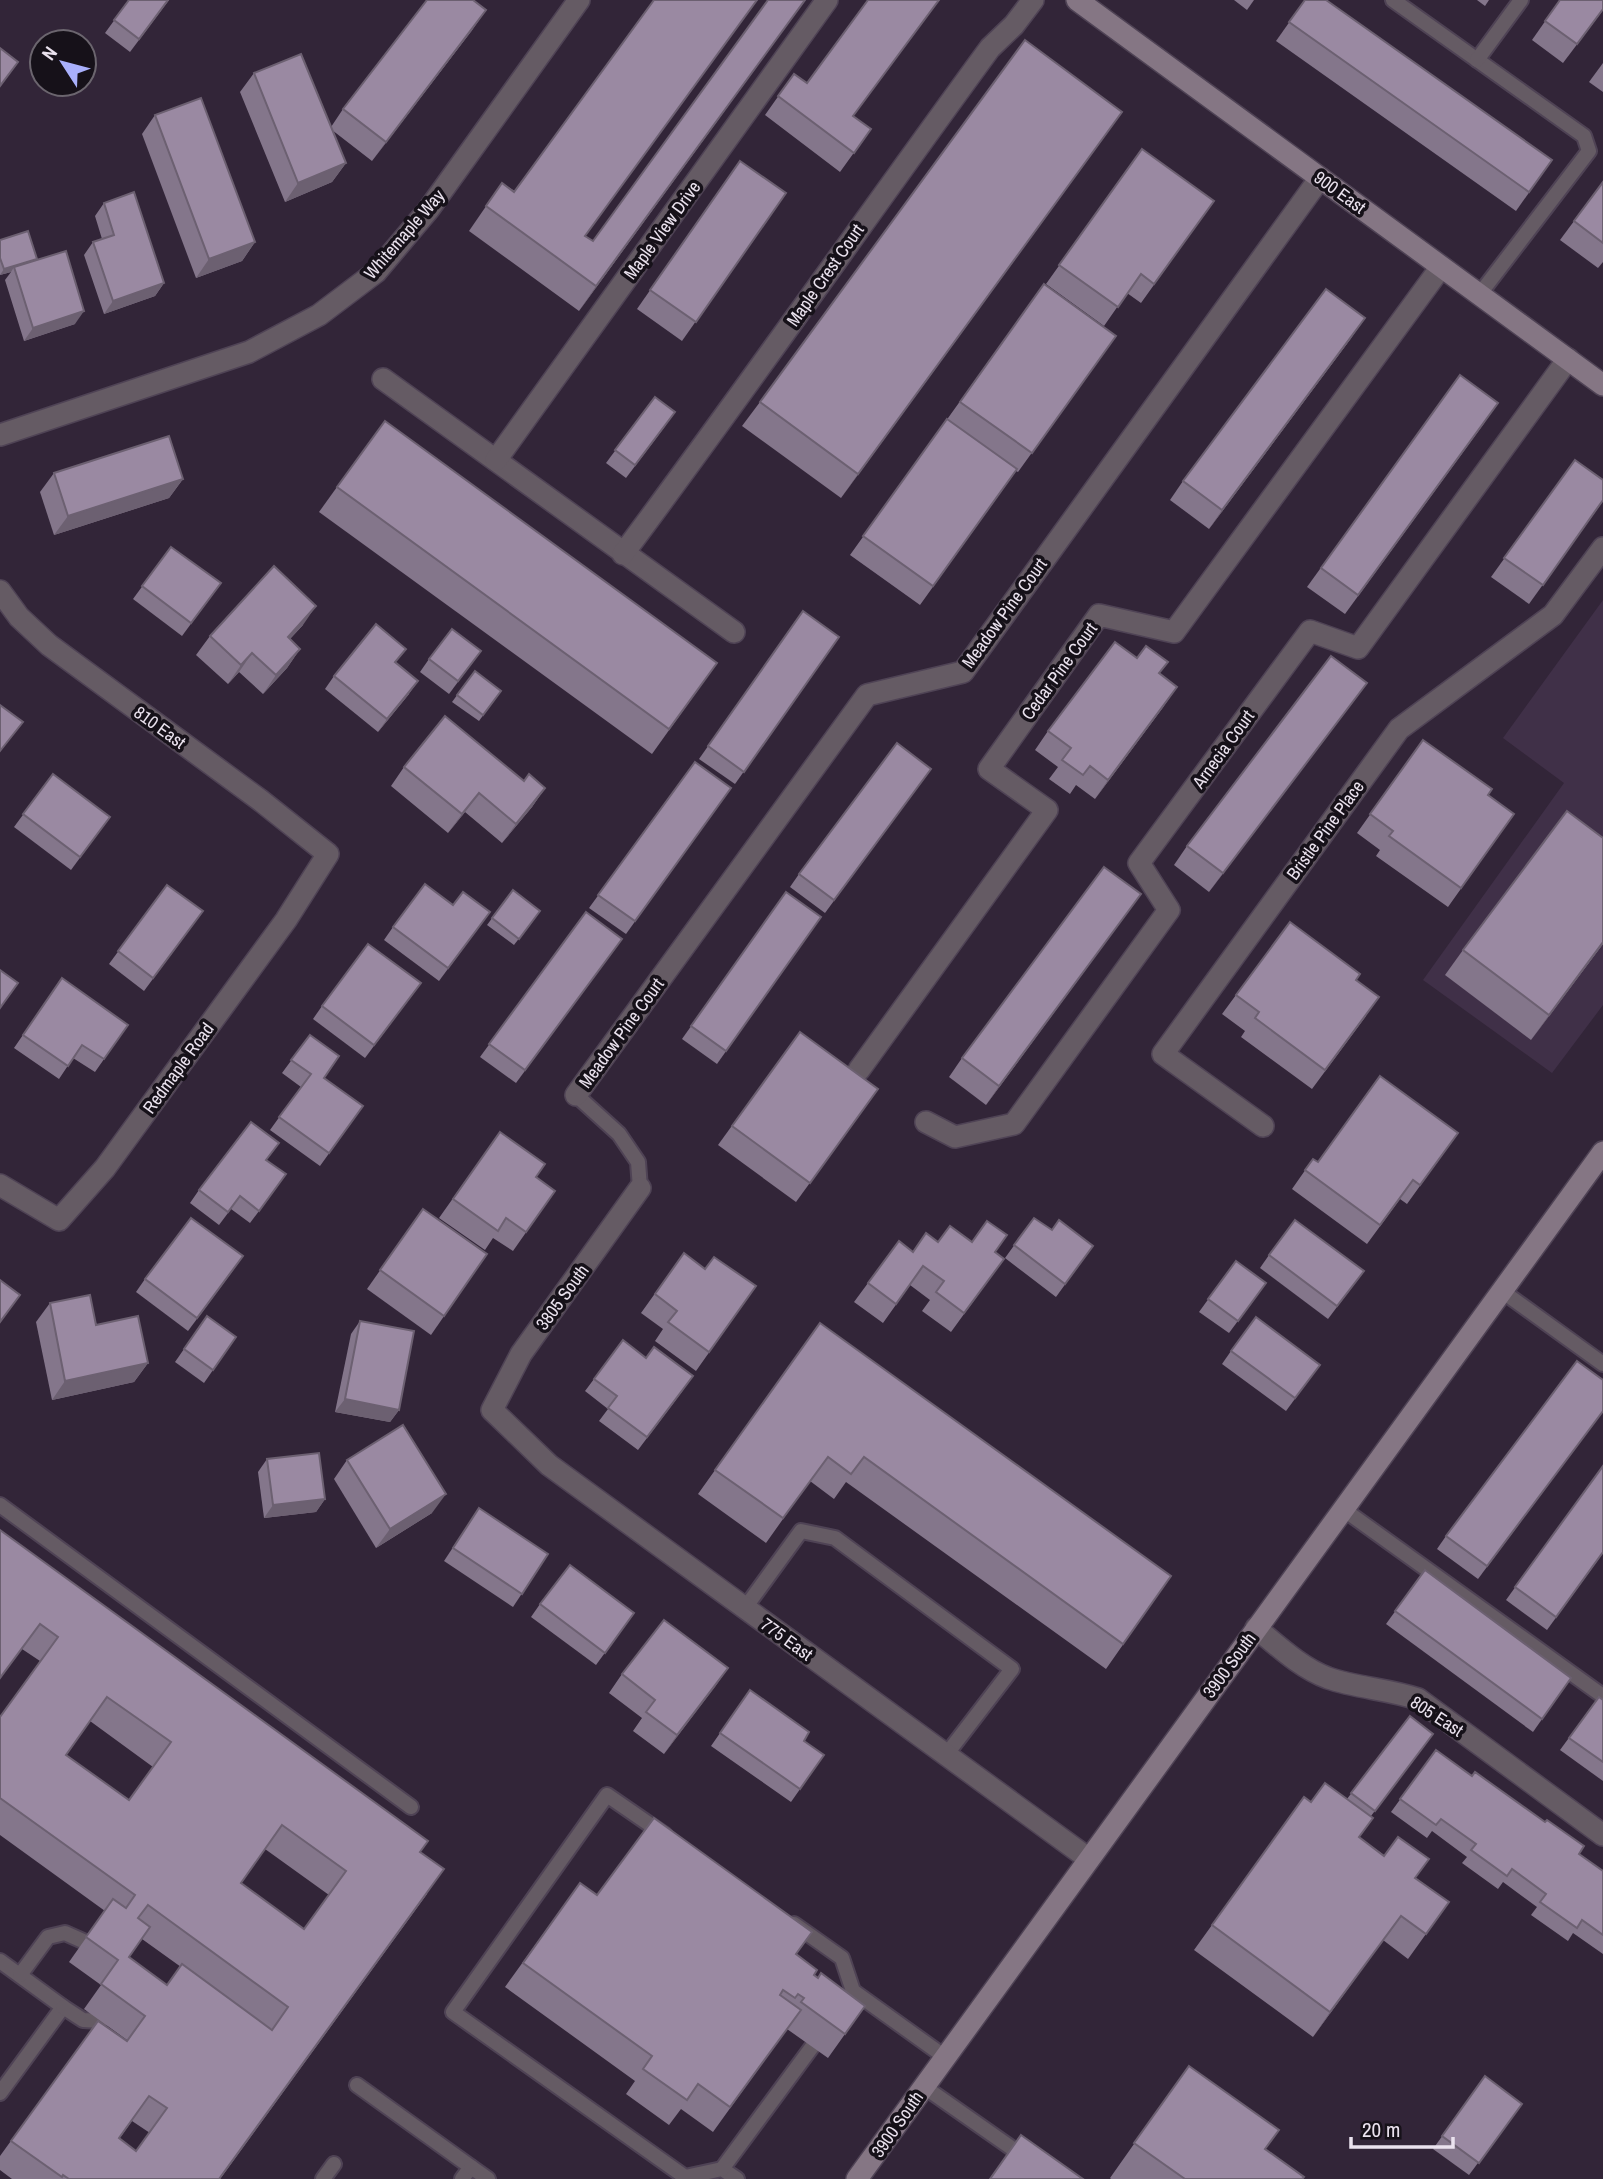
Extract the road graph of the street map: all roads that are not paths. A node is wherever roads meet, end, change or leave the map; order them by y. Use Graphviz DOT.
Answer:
graph roads {
  1 [pos="579,0"];
  2 [pos="827,0"];
  3 [pos="1033,0"];
  4 [pos="1077,0"];
  5 [pos="1393,0"];
  6 [pos="1521,0"];
  7 [pos="1477,60"];
  8 [pos="1320,178"];
  9 [pos="1441,267"];
  10 [pos="1479,295"];
  11 [pos="1568,359"];
  12 [pos="383,379"];
  13 [pos="1603,385"];
  14 [pos="0,435"];
  15 [pos="496,460"];
  16 [pos="1603,548"];
  17 [pos="623,554"];
  18 [pos="0,591"];
  19 [pos="734,632"];
  20 [pos="328,854"];
  21 [pos="859,1070"];
  22 [pos="576,1095"];
  23 [pos="926,1122"];
  24 [pos="1263,1126"];
  25 [pos="1603,1152"];
  26 [pos="0,1185"];
  27 [pos="640,1188"];
  28 [pos="1502,1291"];
  29 [pos="1603,1364"];
  30 [pos="492,1410"];
  31 [pos="0,1505"];
  32 [pos="1343,1509"];
  33 [pos="745,1608"];
  34 [pos="1256,1628"];
  35 [pos="1603,1696"];
  36 [pos="946,1755"];
  37 [pos="411,1807"];
  38 [pos="1603,1835"];
  39 [pos="673,1840"];
  40 [pos="1088,1859"];
  41 [pos="786,1919"];
  42 [pos="83,1941"];
  43 [pos="0,1961"];
  44 [pos="20,1975"];
  45 [pos="63,2007"];
  46 [pos="100,2021"];
  47 [pos="829,2024"];
  48 [pos="944,2057"];
  49 [pos="357,2085"];
  50 [pos="923,2086"];
  51 [pos="0,2093"];
  52 [pos="334,2164"];
  53 [pos="471,2167"];
  54 [pos="722,2169"];
  55 [pos="323,2179"];
  56 [pos="461,2179"];
  57 [pos="488,2179"];
  58 [pos="737,2179"];
  59 [pos="858,2179"];
  60 [pos="1056,2179"];
  1 -- 14 [label="street, Whitemaple Way"];
  2 -- 15 [label="street, Maple View Drive"];
  3 -- 17 [label="street, Maple Crest Court"];
  4 -- 8 [label="main road, 900 East"];
  5 -- 7 [label="lane"];
  6 -- 7 [label="lane"];
  7 -- 10 [label="lane"];
  8 -- 9 [label="main road, 900 East"];
  8 -- 22 [label="street, Meadow Pine Court"];
  9 -- 10 [label="main road, 900 East"];
  9 -- 21 [label="street, Cedar Pine Court"];
  10 -- 11 [label="main road, 900 East"];
  11 -- 13 [label="main road, 900 East"];
  11 -- 23 [label="street, Arnecia Court"];
  12 -- 15 [label="street"];
  15 -- 17 [label="street"];
  16 -- 24 [label="street, Bristle Pine Place"];
  17 -- 19 [label="street"];
  18 -- 20 [label="street, 810 East"];
  20 -- 26 [label="street, Redmaple Road"];
  22 -- 27 [label="lane"];
  25 -- 28 [label="main road, 3900 South"];
  27 -- 30 [label="street, 3805 South"];
  28 -- 29 [label="lane"];
  28 -- 32 [label="main road, 3900 South"];
  30 -- 33 [label="street, 775 East"];
  31 -- 37 [label="lane"];
  32 -- 34 [label="main road, 3900 South"];
  32 -- 35 [label="lane"];
  33 -- 36 [label="street, 775 East"];
  33 -- 36 [label="lane"];
  34 -- 38 [label="street, 805 East"];
  34 -- 40 [label="main road, 3900 South"];
  36 -- 40 [label="street, 775 East"];
  39 -- 54 [label="lane"];
  40 -- 48 [label="main road, 3900 South"];
  41 -- 48 [label="lane"];
  42 -- 44 [label="lane"];
  43 -- 44 [label="lane"];
  44 -- 45 [label="lane"];
  45 -- 46 [label="lane"];
  45 -- 51 [label="lane"];
  47 -- 54 [label="lane"];
  48 -- 50 [label="main road, 3900 South"];
  49 -- 53 [label="lane"];
  50 -- 59 [label="main road, 3900 South"];
  50 -- 60 [label="lane"];
  52 -- 55 [label="lane"];
  53 -- 56 [label="lane"];
  53 -- 57 [label="lane"];
  54 -- 58 [label="lane"];
}
